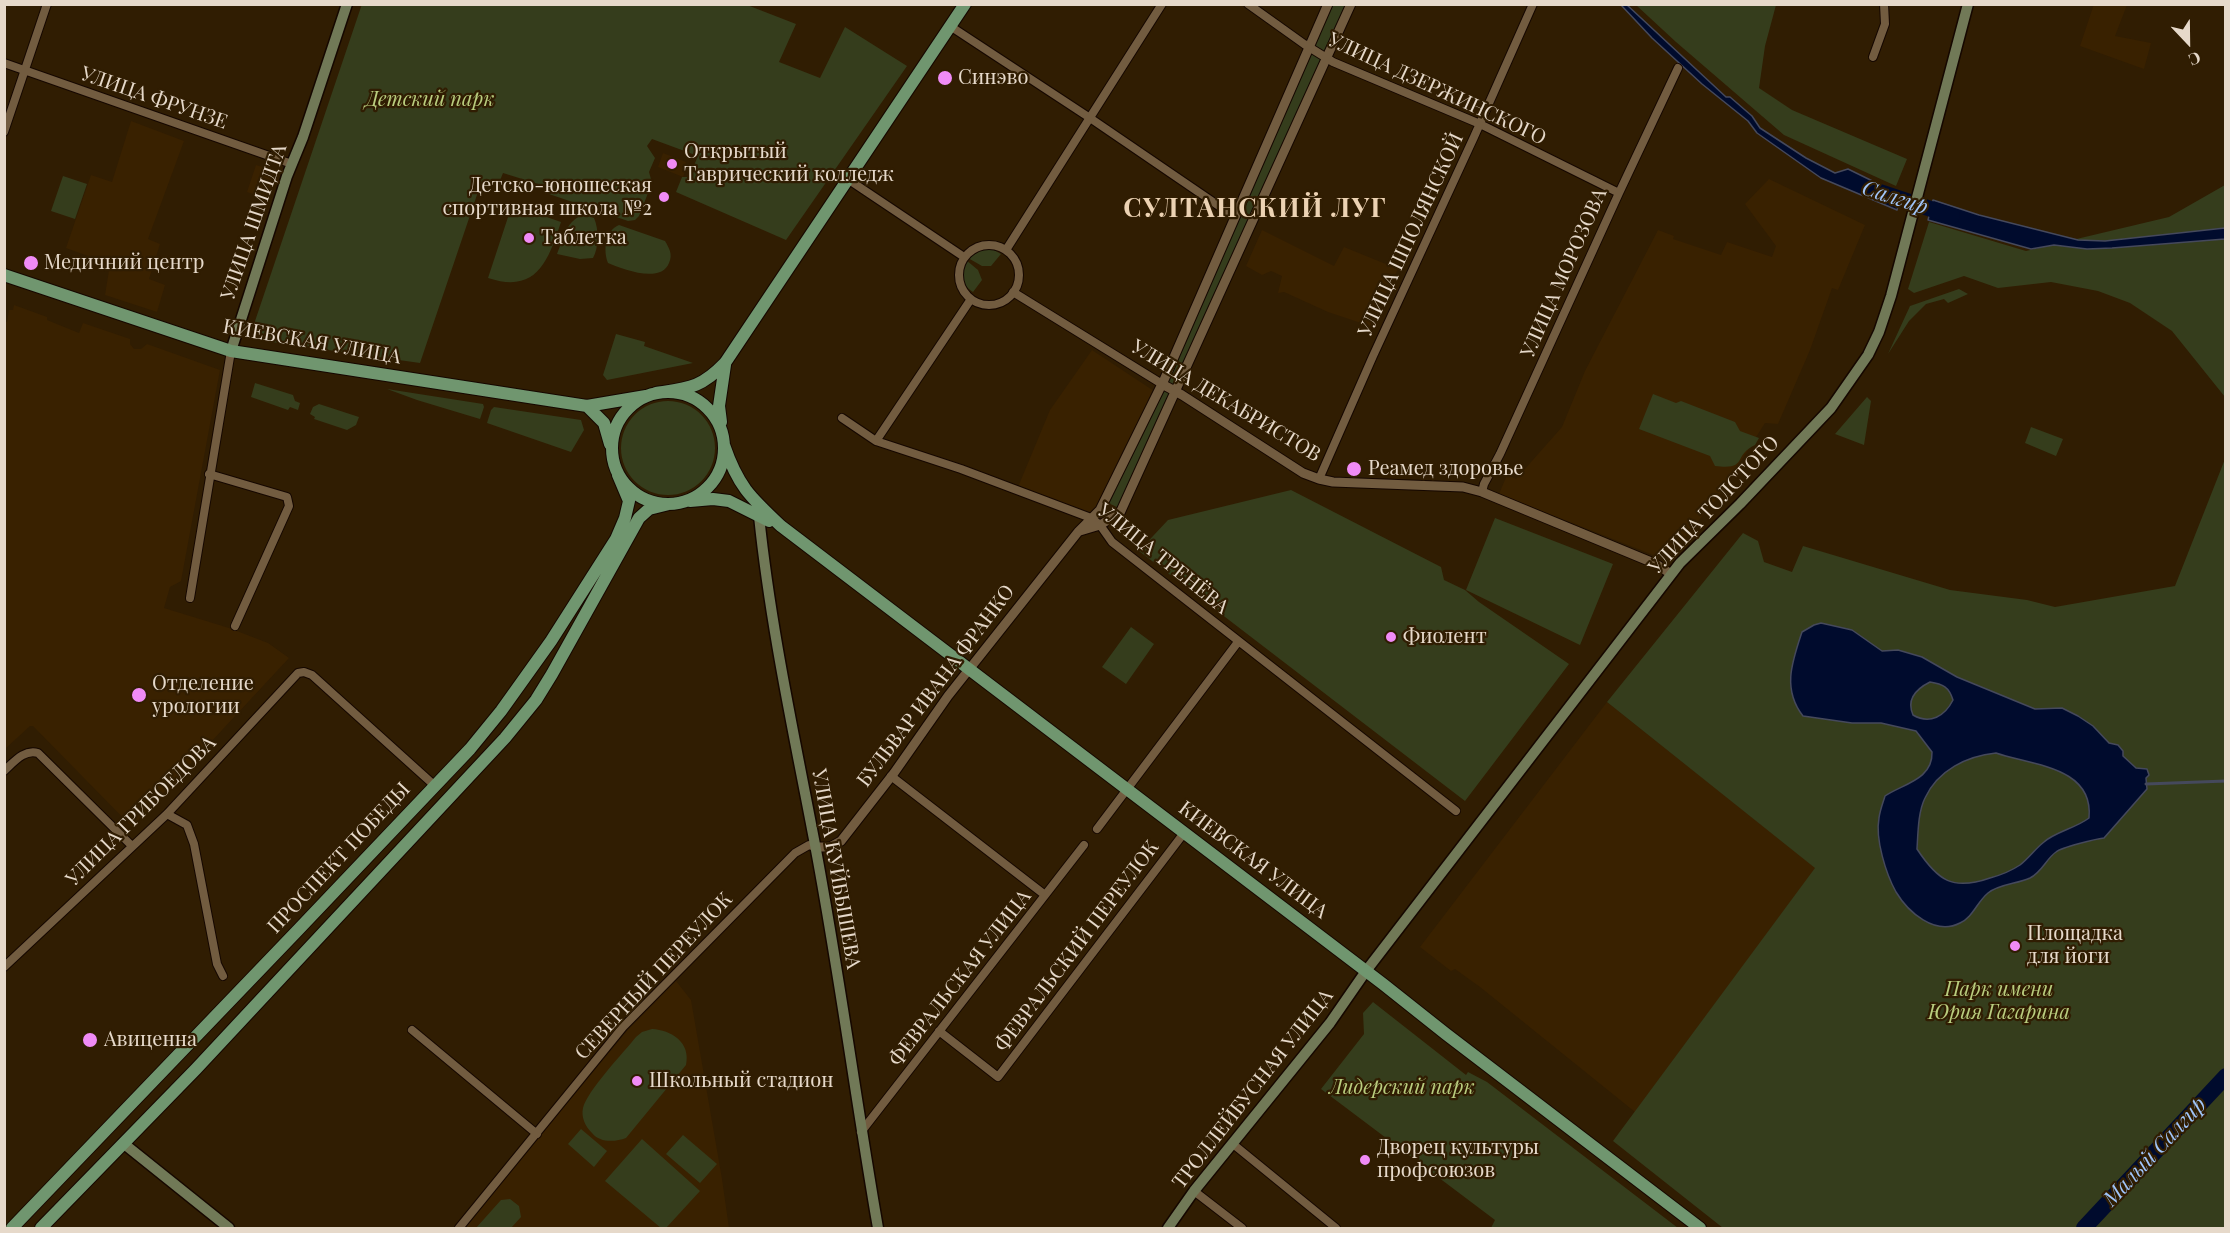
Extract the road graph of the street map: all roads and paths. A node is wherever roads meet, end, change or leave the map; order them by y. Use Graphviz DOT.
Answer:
graph roads {
  1 [pos="47,4"];
  2 [pos="346,4"];
  3 [pos="965,4"];
  4 [pos="1162,4"];
  5 [pos="1248,4"];
  6 [pos="1328,4"];
  7 [pos="1351,4"];
  8 [pos="1533,4"];
  9 [pos="1884,4"];
  10 [pos="1968,4"];
  11 [pos="950,26"];
  12 [pos="1309,46"];
  13 [pos="1873,57"];
  14 [pos="1327,58"];
  15 [pos="4,63"];
  16 [pos="1678,68"];
  17 [pos="25,70"];
  18 [pos="1090,117"];
  19 [pos="1480,124"];
  20 [pos="4,132"];
  21 [pos="292,164"];
  22 [pos="849,180"];
  23 [pos="1618,193"];
  24 [pos="1235,217"];
  25 [pos="1006,250"];
  26 [pos="964,257"];
  27 [pos="4,275"];
  28 [pos="1013,292"];
  29 [pos="971,299"];
  30 [pos="231,351"];
  31 [pos="725,363"];
  32 [pos="1161,384"];
  33 [pos="1176,391"];
  34 [pos="651,395"];
  35 [pos="587,406"];
  36 [pos="842,418"];
  37 [pos="876,441"];
  38 [pos="723,442"];
  39 [pos="611,448"];
  40 [pos="209,474"];
  41 [pos="618,475"];
  42 [pos="1320,479"];
  43 [pos="1482,492"];
  44 [pos="682,502"];
  45 [pos="669,504"];
  46 [pos="759,516"];
  47 [pos="1091,518"];
  48 [pos="1100,525"];
  49 [pos="781,526"];
  50 [pos="1078,532"];
  51 [pos="1671,574"];
  52 [pos="190,598"];
  53 [pos="235,626"];
  54 [pos="1238,642"];
  55 [pos="970,669"];
  56 [pos="4,771"];
  57 [pos="891,776"];
  58 [pos="434,785"];
  59 [pos="1128,789"];
  60 [pos="1456,811"];
  61 [pos="166,814"];
  62 [pos="1097,829"];
  63 [pos="1184,833"];
  64 [pos="1084,845"];
  65 [pos="132,846"];
  66 [pos="815,848"];
  67 [pos="1045,895"];
  68 [pos="271,958"];
  69 [pos="4,967"];
  70 [pos="1366,971"];
  71 [pos="287,972"];
  72 [pos="223,976"];
  73 [pos="412,1030"];
  74 [pos="939,1031"];
  75 [pos="107,1129"];
  76 [pos="861,1132"];
  77 [pos="537,1134"];
  78 [pos="123,1143"];
  79 [pos="1233,1144"];
  80 [pos="1194,1191"];
  81 [pos="12,1228"];
  82 [pos="41,1228"];
  83 [pos="229,1228"];
  84 [pos="459,1228"];
  85 [pos="878,1228"];
  86 [pos="1168,1228"];
  87 [pos="1242,1228"];
  88 [pos="1336,1228"];
  89 [pos="1700,1228"];
  1 -- 17 [label="street"];
  2 -- 21 [label="main road, УЛИЦА ШМИДТА"];
  3 -- 11 [label="main road"];
  4 -- 18 [label="street"];
  5 -- 12 [label="street, УЛИЦА ДЗЕРЖИНСКОГО"];
  6 -- 12 [label="street, БУЛЬВАР ИВАНА ФРАНКО"];
  7 -- 14 [label="street"];
  8 -- 19 [label="street, УЛИЦА ШПОЛЯНСКОЙ"];
  9 -- 13 [label="street"];
  10 -- 51 [label="main road, УЛИЦА ТОЛСТОГО"];
  11 -- 18 [label="street"];
  11 -- 22 [label="main road"];
  12 -- 14 [label="street, УЛИЦА ДЗЕРЖИНСКОГО"];
  12 -- 24 [label="street, БУЛЬВАР ИВАНА ФРАНКО"];
  14 -- 19 [label="street, УЛИЦА ДЗЕРЖИНСКОГО"];
  14 -- 33 [label="street"];
  15 -- 17 [label="street, УЛИЦА ФРУНЗЕ"];
  16 -- 23 [label="street, УЛИЦА МОРОЗОВА"];
  17 -- 20 [label="street"];
  17 -- 21 [label="street, УЛИЦА ФРУНЗЕ"];
  18 -- 24 [label="street"];
  18 -- 25 [label="street"];
  19 -- 23 [label="street, УЛИЦА ДЗЕРЖИНСКОГО"];
  19 -- 42 [label="street, УЛИЦА ШПОЛЯНСКОЙ"];
  21 -- 30 [label="main road, УЛИЦА ШМИДТА"];
  22 -- 26 [label="street"];
  22 -- 31 [label="main road"];
  23 -- 43 [label="street, УЛИЦА МОРОЗОВА"];
  24 -- 32 [label="street, БУЛЬВАР ИВАНА ФРАНКО"];
  25 -- 26 [label="street"];
  25 -- 28 [label="street"];
  26 -- 29 [label="street"];
  27 -- 30 [label="main road, КИЕВСКАЯ УЛИЦА"];
  28 -- 29 [label="street"];
  28 -- 32 [label="street, УЛИЦА ДЕКАБРИСТОВ"];
  29 -- 37 [label="street"];
  30 -- 35 [label="main road, КИЕВСКАЯ УЛИЦА"];
  30 -- 40 [label="street, УЛИЦА ШМИДТА"];
  31 -- 34 [label="main road"];
  31 -- 38 [label="main road"];
  32 -- 33 [label="street, УЛИЦА ДЕКАБРИСТОВ"];
  32 -- 47 [label="street, БУЛЬВАР ИВАНА ФРАНКО"];
  33 -- 42 [label="street, УЛИЦА ДЕКАБРИСТОВ"];
  33 -- 48 [label="street"];
  34 -- 35 [label="main road, КИЕВСКАЯ УЛИЦА"];
  34 -- 38 [label="main road"];
  34 -- 39 [label="main road"];
  35 -- 39 [label="main road"];
  36 -- 37 [label="street, УЛИЦА ТРЕНЁВА"];
  37 -- 47 [label="street, УЛИЦА ТРЕНЁВА"];
  38 -- 44 [label="main road"];
  38 -- 49 [label="main road, КИЕВСКАЯ УЛИЦА"];
  39 -- 41 [label="main road"];
  40 -- 52 [label="street, УЛИЦА ШМИДТА"];
  40 -- 53 [label="street"];
  41 -- 45 [label="main road"];
  41 -- 58 [label="main road, ПРОСПЕКТ ПОБЕДЫ"];
  42 -- 43 [label="street, УЛИЦА ДЕКАБРИСТОВ"];
  43 -- 51 [label="street, УЛИЦА ДЕКАБРИСТОВ"];
  44 -- 45 [label="main road"];
  44 -- 46 [label="main road, КИЕВСКАЯ УЛИЦА"];
  45 -- 71 [label="main road, ПРОСПЕКТ ПОБЕДЫ"];
  46 -- 49 [label="main road, КИЕВСКАЯ УЛИЦА"];
  46 -- 66 [label="main road, УЛИЦА КУЙБЫШЕВА"];
  47 -- 48 [label="street, УЛИЦА ТРЕНЁВА"];
  47 -- 50 [label="street, БУЛЬВАР ИВАНА ФРАНКО"];
  48 -- 50 [label="street"];
  48 -- 54 [label="street, УЛИЦА ТРЕНЁВА"];
  49 -- 55 [label="main road, КИЕВСКАЯ УЛИЦА"];
  50 -- 55 [label="street, БУЛЬВАР ИВАНА ФРАНКО"];
  51 -- 70 [label="main road, УЛИЦА ТОЛСТОГО"];
  54 -- 59 [label="street"];
  54 -- 60 [label="street, УЛИЦА ТРЕНЁВА"];
  55 -- 57 [label="street, БУЛЬВАР ИВАНА ФРАНКО"];
  55 -- 59 [label="main road, КИЕВСКАЯ УЛИЦА"];
  56 -- 65 [label="street"];
  57 -- 66 [label="street, БУЛЬВАР ИВАНА ФРАНКО"];
  57 -- 67 [label="street"];
  58 -- 61 [label="street, УЛИЦА ГРИБОЕДОВА"];
  58 -- 68 [label="main road, ПРОСПЕКТ ПОБЕДЫ"];
  59 -- 62 [label="street"];
  59 -- 63 [label="main road, КИЕВСКАЯ УЛИЦА"];
  61 -- 65 [label="street, УЛИЦА ГРИБОЕДОВА"];
  61 -- 72 [label="street"];
  63 -- 70 [label="main road, КИЕВСКАЯ УЛИЦА"];
  63 -- 74 [label="street, ФЕВРАЛЬСКИЙ ПЕРЕУЛОК"];
  64 -- 67 [label="street, ФЕВРАЛЬСКАЯ УЛИЦА"];
  65 -- 69 [label="street, УЛИЦА ГРИБОЕДОВА"];
  66 -- 76 [label="main road, УЛИЦА КУЙБЫШЕВА"];
  66 -- 77 [label="street, СЕВЕРНЫЙ ПЕРЕУЛОК"];
  67 -- 74 [label="street, ФЕВРАЛЬСКАЯ УЛИЦА"];
  68 -- 71 [label="main road"];
  68 -- 75 [label="main road, ПРОСПЕКТ ПОБЕДЫ"];
  70 -- 79 [label="main road, ТРОЛЛЕЙБУСНАЯ УЛИЦА"];
  70 -- 89 [label="main road, КИЕВСКАЯ УЛИЦА"];
  71 -- 78 [label="main road, ПРОСПЕКТ ПОБЕДЫ"];
  73 -- 77 [label="street"];
  74 -- 76 [label="street, ФЕВРАЛЬСКАЯ УЛИЦА"];
  75 -- 78 [label="main road"];
  75 -- 81 [label="main road, ПРОСПЕКТ ПОБЕДЫ"];
  76 -- 85 [label="main road, УЛИЦА КУЙБЫШЕВА"];
  77 -- 84 [label="street, СЕВЕРНЫЙ ПЕРЕУЛОК"];
  78 -- 82 [label="main road, ПРОСПЕКТ ПОБЕДЫ"];
  78 -- 83 [label="main road"];
  79 -- 80 [label="main road, ТРОЛЛЕЙБУСНАЯ УЛИЦА"];
  79 -- 88 [label="street"];
  80 -- 86 [label="main road, ТРОЛЛЕЙБУСНАЯ УЛИЦА"];
  80 -- 87 [label="street"];
}
